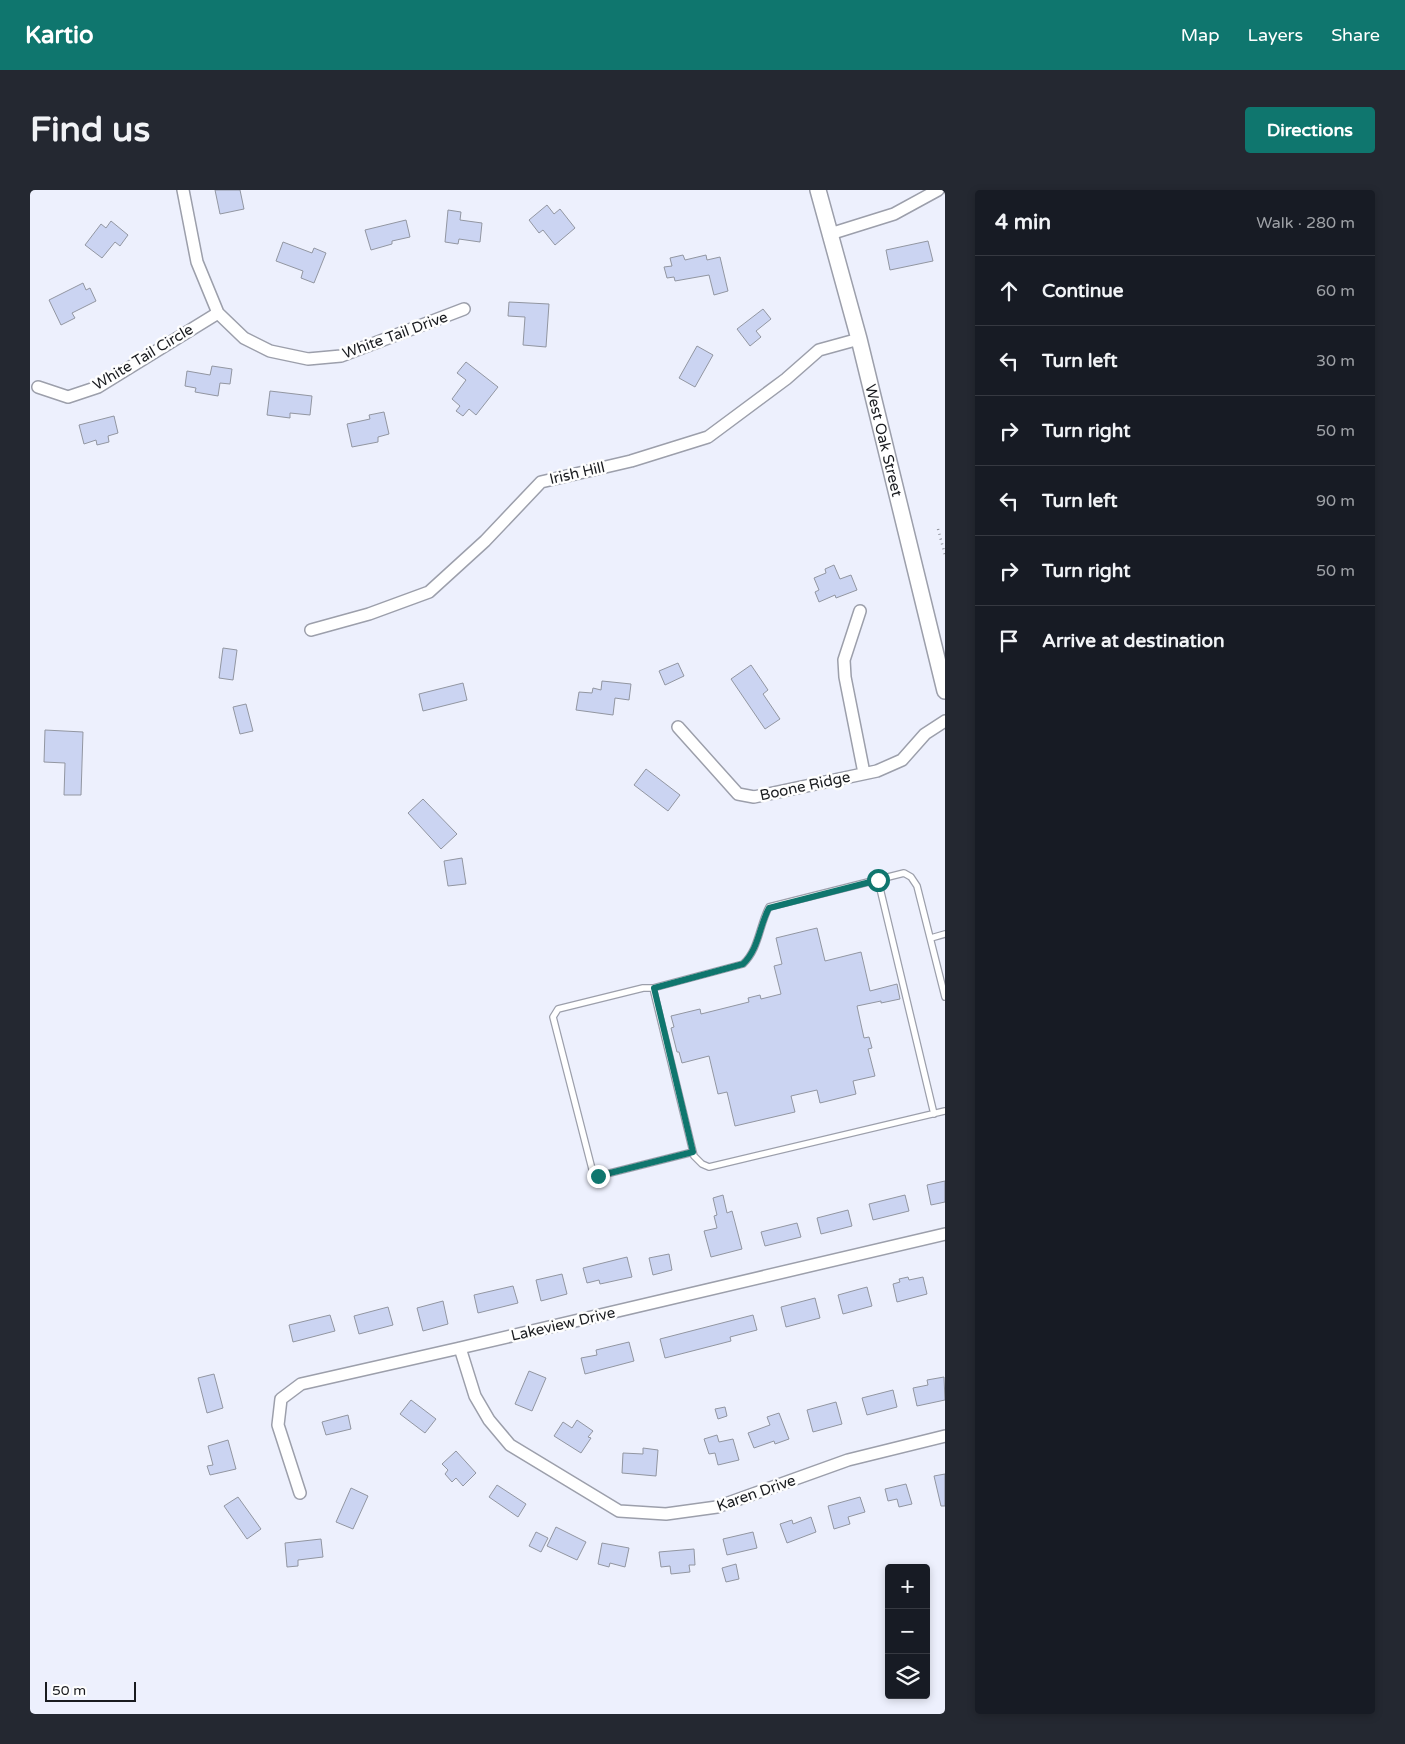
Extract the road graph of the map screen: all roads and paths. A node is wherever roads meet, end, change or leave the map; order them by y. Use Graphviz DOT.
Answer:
graph roads {
  1 [pos="183,190"];
  2 [pos="818,190"];
  3 [pos="938,190"];
  4 [pos="830,234"];
  5 [pos="464,309"];
  6 [pos="218,313"];
  7 [pos="859,339"];
  8 [pos="38,387"];
  9 [pos="938,529"];
  10 [pos="945,555"];
  11 [pos="860,611"];
  12 [pos="311,630"];
  13 [pos="945,691"];
  14 [pos="945,721"];
  15 [pos="678,727"];
  16 [pos="864,773"];
  17 [pos="878,880"];
  18 [pos="945,934"];
  19 [pos="931,938"];
  20 [pos="654,988"];
  21 [pos="945,997"];
  22 [pos="945,1111"];
  23 [pos="934,1114"];
  24 [pos="693,1152"];
  25 [pos="945,1234"];
  26 [pos="460,1348"];
  27 [pos="945,1436"];
  28 [pos="300,1493"];
  1 -- 6 [label="street"];
  2 -- 4 [label="main road, West Oak Street"];
  3 -- 4 [label="street"];
  4 -- 7 [label="main road, West Oak Street"];
  5 -- 6 [label="street, White Tail Drive"];
  6 -- 8 [label="street, White Tail Circle"];
  7 -- 12 [label="street, Irish Hill"];
  7 -- 13 [label="main road, West Oak Street"];
  9 -- 10 [label="path"];
  11 -- 16 [label="street"];
  14 -- 16 [label="street, Boone Ridge"];
  15 -- 16 [label="street, Boone Ridge"];
  17 -- 19 [label="lane"];
  17 -- 20 [label="lane"];
  17 -- 23 [label="lane"];
  18 -- 19 [label="lane"];
  19 -- 21 [label="lane"];
  20 -- 24 [label="lane"];
  20 -- 24 [label="lane"];
  22 -- 23 [label="lane"];
  23 -- 24 [label="lane"];
  25 -- 26 [label="street, Lakeview Drive"];
  26 -- 27 [label="street, Karen Drive"];
  26 -- 28 [label="street, Lakeview Drive"];
}
